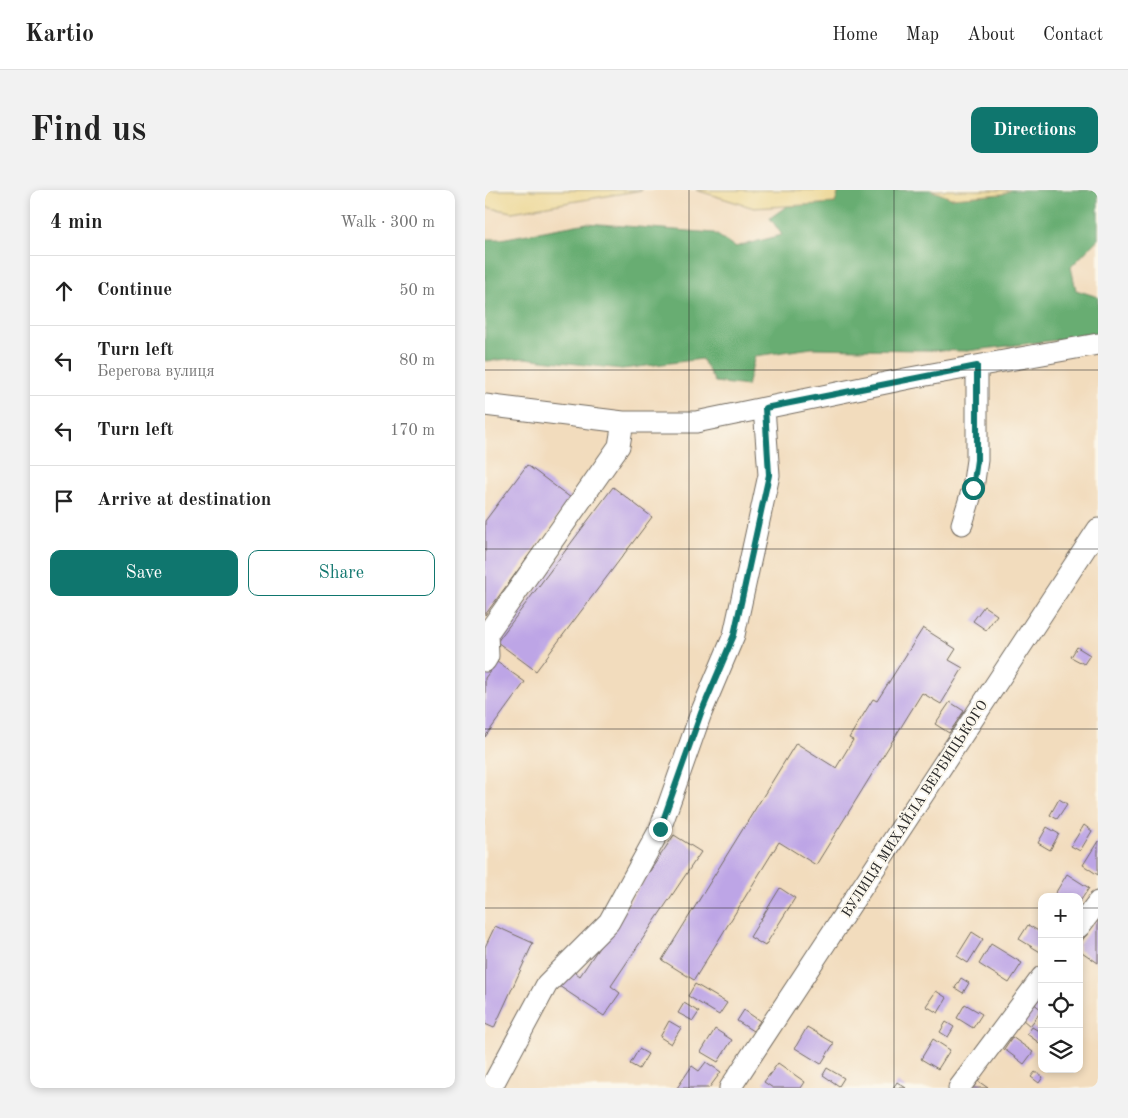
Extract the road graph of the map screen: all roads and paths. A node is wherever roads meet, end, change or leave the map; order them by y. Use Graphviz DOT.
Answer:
graph roads {
  1 [pos="1098,344"];
  2 [pos="977,366"];
  3 [pos="485,404"];
  4 [pos="765,408"];
  5 [pos="623,422"];
  6 [pos="962,524"];
  7 [pos="1098,529"];
  8 [pos="485,661"];
  9 [pos="1098,902"];
  10 [pos="1083,922"];
  11 [pos="1038,982"];
  12 [pos="491,1088"];
  13 [pos="730,1088"];
  14 [pos="959,1088"];
  1 -- 2 [label="street"];
  2 -- 4 [label="street"];
  2 -- 6 [label="street"];
  3 -- 5 [label="street"];
  4 -- 5 [label="street"];
  4 -- 12 [label="street"];
  5 -- 8 [label="street"];
  7 -- 13 [label="street, ВУЛИЦЯ МИХАЙЛА ВЕРБИЦЬКОГО"];
  9 -- 10 [label="street"];
  11 -- 14 [label="street"];
}
